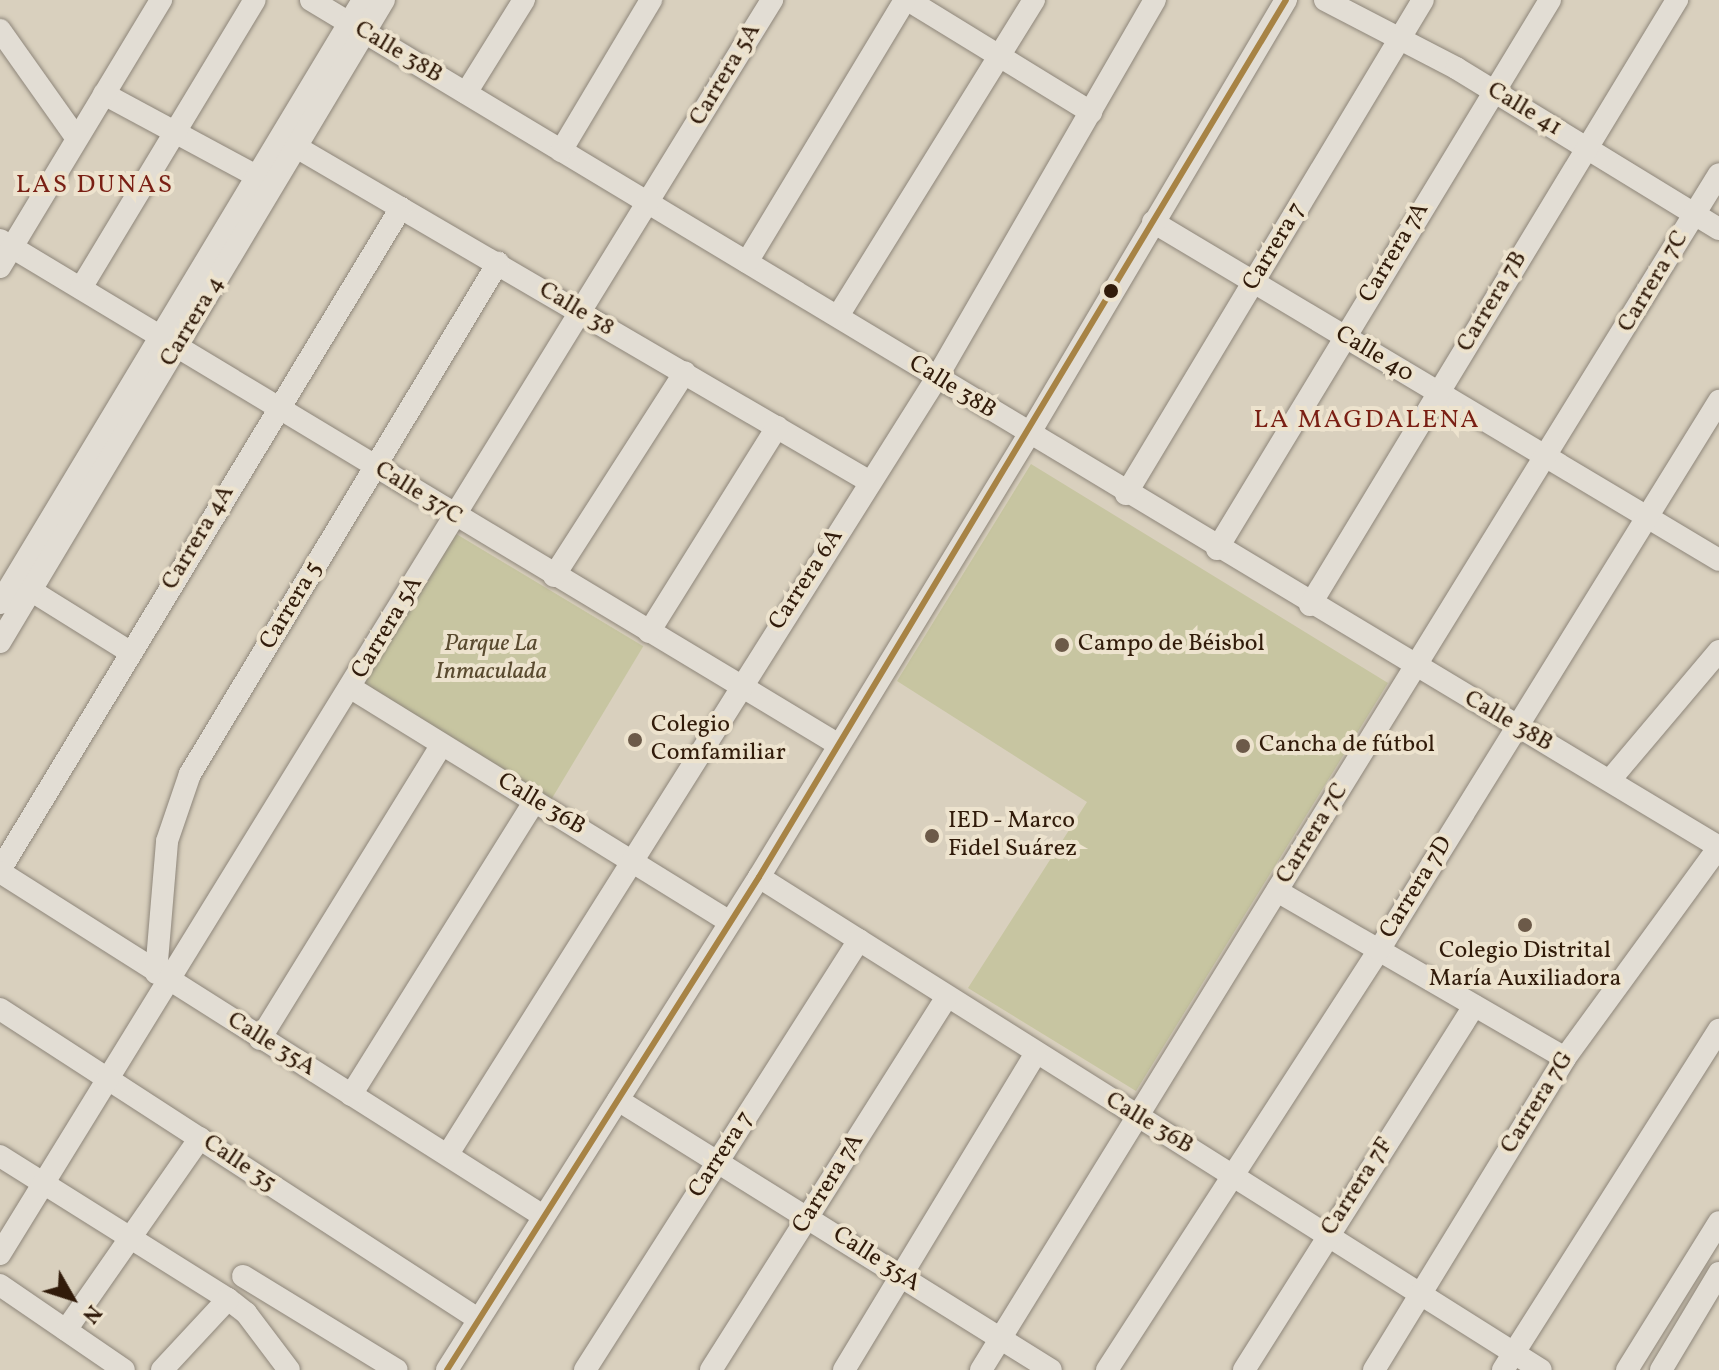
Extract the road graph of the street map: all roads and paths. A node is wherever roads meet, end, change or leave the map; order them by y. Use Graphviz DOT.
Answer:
graph roads {
  1 [pos="161,0"];
  2 [pos="255,0"];
  3 [pos="311,0"];
  4 [pos="363,0"];
  5 [pos="384,0"];
  6 [pos="524,0"];
  7 [pos="651,0"];
  8 [pos="772,0"];
  9 [pos="906,0"];
  10 [pos="1034,0"];
  11 [pos="1155,0"];
  12 [pos="1286,0"];
  13 [pos="1325,0"];
  14 [pos="1423,0"];
  15 [pos="1550,0"];
  16 [pos="1677,0"];
  17 [pos="356,28"];
  18 [pos="0,30"];
  19 [pos="1399,40"];
  20 [pos="999,56"];
  21 [pos="1494,92"];
  22 [pos="466,93"];
  23 [pos="104,94"];
  24 [pos="1091,112"];
  25 [pos="177,131"];
  26 [pos="75,136"];
  27 [pos="290,143"];
  28 [pos="1587,148"];
  29 [pos="561,151"];
  30 [pos="1719,174"];
  31 [pos="258,177"];
  32 [pos="648,203"];
  33 [pos="401,208"];
  34 [pos="1694,214"];
  35 [pos="1153,222"];
  36 [pos="1719,229"];
  37 [pos="6,243"];
  38 [pos="747,262"];
  39 [pos="498,263"];
  40 [pos="0,267"];
  41 [pos="1253,283"];
  42 [pos="81,288"];
  43 [pos="582,316"];
  44 [pos="838,316"];
  45 [pos="1344,337"];
  46 [pos="168,342"];
  47 [pos="685,372"];
  48 [pos="936,379"];
  49 [pos="1438,393"];
  50 [pos="1719,401"];
  51 [pos="278,407"];
  52 [pos="777,427"];
  53 [pos="1028,436"];
  54 [pos="1548,458"];
  55 [pos="376,468"];
  56 [pos="870,482"];
  57 [pos="1126,494"];
  58 [pos="1650,516"];
  59 [pos="455,517"];
  60 [pos="1217,549"];
  61 [pos="1719,560"];
  62 [pos="554,576"];
  63 [pos="22,585"];
  64 [pos="0,603"];
  65 [pos="1310,605"];
  66 [pos="649,632"];
  67 [pos="0,642"];
  68 [pos="1719,651"];
  69 [pos="130,652"];
  70 [pos="1415,669"];
  71 [pos="740,684"];
  72 [pos="351,688"];
  73 [pos="1516,727"];
  74 [pos="839,745"];
  75 [pos="441,746"];
  76 [pos="1610,780"];
  77 [pos="535,801"];
  78 [pos="1719,847"];
  79 [pos="630,858"];
  80 [pos="0,871"];
  81 [pos="759,877"];
  82 [pos="1277,891"];
  83 [pos="730,922"];
  84 [pos="859,940"];
  85 [pos="1379,950"];
  86 [pos="162,977"];
  87 [pos="946,998"];
  88 [pos="1474,1006"];
  89 [pos="0,1009"];
  90 [pos="1719,1030"];
  91 [pos="260,1039"];
  92 [pos="1035,1054"];
  93 [pos="1565,1058"];
  94 [pos="110,1077"];
  95 [pos="351,1095"];
  96 [pos="618,1100"];
  97 [pos="1134,1115"];
  98 [pos="200,1138"];
  99 [pos="448,1154"];
  100 [pos="0,1156"];
  101 [pos="718,1161"];
  102 [pos="1235,1176"];
  103 [pos="45,1185"];
  104 [pos="543,1216"];
  105 [pos="808,1216"];
  106 [pos="1719,1222"];
  107 [pos="1328,1235"];
  108 [pos="132,1239"];
  109 [pos="0,1254"];
  110 [pos="1719,1273"];
  111 [pos="243,1276"];
  112 [pos="902,1277"];
  113 [pos="0,1285"];
  114 [pos="1420,1294"];
  115 [pos="228,1299"];
  116 [pos="478,1319"];
  117 [pos="66,1330"];
  118 [pos="1000,1339"];
  119 [pos="1508,1362"];
  120 [pos="1639,1366"];
  121 [pos="124,1370"];
  122 [pos="162,1370"];
  123 [pos="289,1370"];
  124 [pos="397,1370"];
  125 [pos="447,1370"];
  126 [pos="585,1370"];
  127 [pos="711,1370"];
  128 [pos="844,1370"];
  129 [pos="981,1370"];
  130 [pos="1051,1370"];
  131 [pos="1107,1370"];
  132 [pos="1244,1370"];
  133 [pos="1374,1370"];
  134 [pos="1541,1370"];
  135 [pos="1661,1370"];
  1 -- 23 [label="street"];
  2 -- 25 [label="street"];
  3 -- 17 [label="street, Calle 38B"];
  4 -- 17 [label="street, Carrera 4"];
  5 -- 17 [label="street, Carrera 4"];
  6 -- 22 [label="street"];
  7 -- 29 [label="street"];
  8 -- 32 [label="street, Carrera 5A"];
  9 -- 20 [label="street"];
  9 -- 38 [label="street"];
  10 -- 20 [label="street"];
  11 -- 24 [label="street, Carrera 6A"];
  12 -- 35 [label="street"];
  13 -- 19 [label="street, Calle 41"];
  14 -- 19 [label="street, Carrera 7"];
  15 -- 21 [label="street, Carrera 7A"];
  16 -- 28 [label="street, Carrera 7B"];
  17 -- 22 [label="street, Calle 38B"];
  17 -- 27 [label="street, Carrera 4"];
  18 -- 26 [label="street"];
  19 -- 21 [label="street, Calle 41"];
  19 -- 41 [label="street, Carrera 7"];
  20 -- 24 [label="street"];
  20 -- 44 [label="street"];
  21 -- 28 [label="street, Calle 41"];
  21 -- 45 [label="street, Carrera 7A"];
  22 -- 29 [label="street, Calle 38B"];
  23 -- 25 [label="street"];
  23 -- 26 [label="street"];
  24 -- 48 [label="street, Carrera 6A"];
  25 -- 31 [label="street"];
  25 -- 42 [label="street"];
  26 -- 37 [label="street"];
  27 -- 31 [label="street, Carrera 4"];
  27 -- 33 [label="street, Calle 38"];
  27 -- 46 [label="street, Carrera 4"];
  28 -- 34 [label="street, Calle 41"];
  28 -- 49 [label="street, Carrera 7B"];
  29 -- 32 [label="street, Calle 38B"];
  30 -- 34 [label="street, Carrera 7C"];
  31 -- 46 [label="street, Carrera 4"];
  32 -- 38 [label="street, Calle 38B"];
  32 -- 43 [label="street, Carrera 5A"];
  33 -- 39 [label="street, Calle 38"];
  33 -- 51 [label="street, Carrera 4A"];
  34 -- 36 [label="street, Calle 41"];
  34 -- 54 [label="street, Carrera 7C"];
  35 -- 41 [label="street, Calle 40"];
  35 -- 53 [label="street"];
  37 -- 40 [label="street"];
  37 -- 42 [label="street, Calle 37C"];
  38 -- 44 [label="street, Calle 38B"];
  39 -- 43 [label="street, Calle 38"];
  39 -- 55 [label="street, Carrera 5"];
  41 -- 45 [label="street, Calle 40"];
  41 -- 57 [label="street, Carrera 7"];
  42 -- 46 [label="street, Calle 37C"];
  43 -- 47 [label="street, Calle 38"];
  43 -- 59 [label="street, Carrera 5A"];
  44 -- 48 [label="street, Calle 38B"];
  45 -- 49 [label="street, Calle 40"];
  45 -- 60 [label="street, Carrera 7A"];
  46 -- 51 [label="street, Calle 37C"];
  46 -- 63 [label="street, Carrera 4"];
  47 -- 52 [label="street, Calle 38"];
  47 -- 62 [label="street"];
  48 -- 53 [label="street, Calle 38B"];
  48 -- 56 [label="street, Carrera 6A"];
  49 -- 54 [label="street, Calle 40"];
  49 -- 65 [label="street, Carrera 7B"];
  50 -- 58 [label="street, Carrera 7D"];
  51 -- 55 [label="street, Calle 37C"];
  51 -- 69 [label="street, Carrera 4A"];
  52 -- 56 [label="street, Calle 38"];
  52 -- 66 [label="street"];
  53 -- 57 [label="street, Calle 38B"];
  53 -- 74 [label="street"];
  54 -- 58 [label="street, Calle 40"];
  54 -- 70 [label="street, Carrera 7C"];
  55 -- 59 [label="street, Calle 37C"];
  55 -- 86 [label="street, Carrera 5"];
  56 -- 71 [label="street, Carrera 6A"];
  57 -- 60 [label="street, Calle 38B"];
  58 -- 61 [label="street, Calle 40"];
  58 -- 73 [label="street, Carrera 7D"];
  59 -- 62 [label="street, Calle 37C"];
  59 -- 72 [label="street, Carrera 5A"];
  60 -- 65 [label="street, Calle 38B"];
  62 -- 66 [label="street, Calle 37C"];
  63 -- 64 [label="street, Carrera 4"];
  63 -- 67 [label="street, Carrera 4"];
  63 -- 69 [label="street"];
  65 -- 70 [label="street, Calle 38B"];
  66 -- 71 [label="street, Calle 37C"];
  68 -- 76 [label="street"];
  69 -- 80 [label="street, Carrera 4A"];
  70 -- 73 [label="street, Calle 38B"];
  70 -- 82 [label="street, Carrera 7C"];
  71 -- 74 [label="street, Calle 37C"];
  71 -- 79 [label="street, Carrera 6A"];
  72 -- 75 [label="street, Calle 36B"];
  72 -- 86 [label="street, Carrera 5A"];
  73 -- 76 [label="street, Calle 38B"];
  73 -- 85 [label="street, Carrera 7D"];
  74 -- 81 [label="street"];
  75 -- 77 [label="street, Calle 36B"];
  75 -- 91 [label="street"];
  76 -- 78 [label="street, Calle 38B"];
  77 -- 79 [label="street, Calle 36B"];
  77 -- 95 [label="street"];
  78 -- 93 [label="street, Carrera 7G"];
  79 -- 83 [label="street, Calle 36B"];
  79 -- 99 [label="street, Carrera 6A"];
  80 -- 86 [label="street, Calle 35A"];
  81 -- 83 [label="street"];
  81 -- 84 [label="street, Calle 36B"];
  82 -- 85 [label="street"];
  82 -- 97 [label="street, Carrera 7C"];
  83 -- 96 [label="street"];
  84 -- 87 [label="street, Calle 36B"];
  84 -- 101 [label="street, Carrera 7"];
  85 -- 88 [label="street"];
  85 -- 102 [label="street, Carrera 7D"];
  86 -- 91 [label="street, Calle 35A"];
  86 -- 94 [label="street, Carrera 5A"];
  87 -- 92 [label="street, Calle 36B"];
  87 -- 105 [label="street, Carrera 7A"];
  88 -- 93 [label="street"];
  88 -- 107 [label="street, Carrera 7F"];
  89 -- 94 [label="street, Calle 35"];
  90 -- 119 [label="street"];
  91 -- 95 [label="street, Calle 35A"];
  92 -- 97 [label="street, Calle 36B"];
  92 -- 112 [label="street"];
  93 -- 114 [label="street, Carrera 7G"];
  94 -- 98 [label="street, Calle 35"];
  94 -- 103 [label="street, Carrera 5A"];
  95 -- 99 [label="street, Calle 35A"];
  96 -- 101 [label="street, Calle 35A"];
  96 -- 104 [label="street"];
  97 -- 102 [label="street, Calle 36B"];
  97 -- 118 [label="street, Carrera 7C"];
  98 -- 108 [label="street"];
  98 -- 116 [label="street, Calle 35"];
  99 -- 104 [label="street, Calle 35A"];
  100 -- 103 [label="street"];
  101 -- 105 [label="street, Calle 35A"];
  101 -- 126 [label="street, Carrera 7"];
  102 -- 107 [label="street, Calle 36B"];
  102 -- 131 [label="street, Carrera 7D"];
  103 -- 108 [label="street"];
  103 -- 109 [label="street, Carrera 5A"];
  104 -- 116 [label="street"];
  105 -- 112 [label="street, Calle 35A"];
  105 -- 127 [label="street, Carrera 7A"];
  106 -- 120 [label="street"];
  107 -- 114 [label="street, Calle 36B"];
  107 -- 132 [label="street, Carrera 7F"];
  108 -- 115 [label="street"];
  108 -- 117 [label="street"];
  110 -- 135 [label="street"];
  111 -- 124 [label="street"];
  112 -- 118 [label="street, Calle 35A"];
  112 -- 128 [label="street"];
  113 -- 117 [label="street"];
  114 -- 119 [label="street, Calle 36B"];
  114 -- 133 [label="street, Carrera 7G"];
  115 -- 122 [label="street"];
  115 -- 123 [label="street"];
  116 -- 125 [label="street"];
  117 -- 121 [label="street"];
  118 -- 129 [label="street, Carrera 7C"];
  118 -- 130 [label="street, Calle 35A"];
  119 -- 134 [label="street, Calle 36B"];
}
